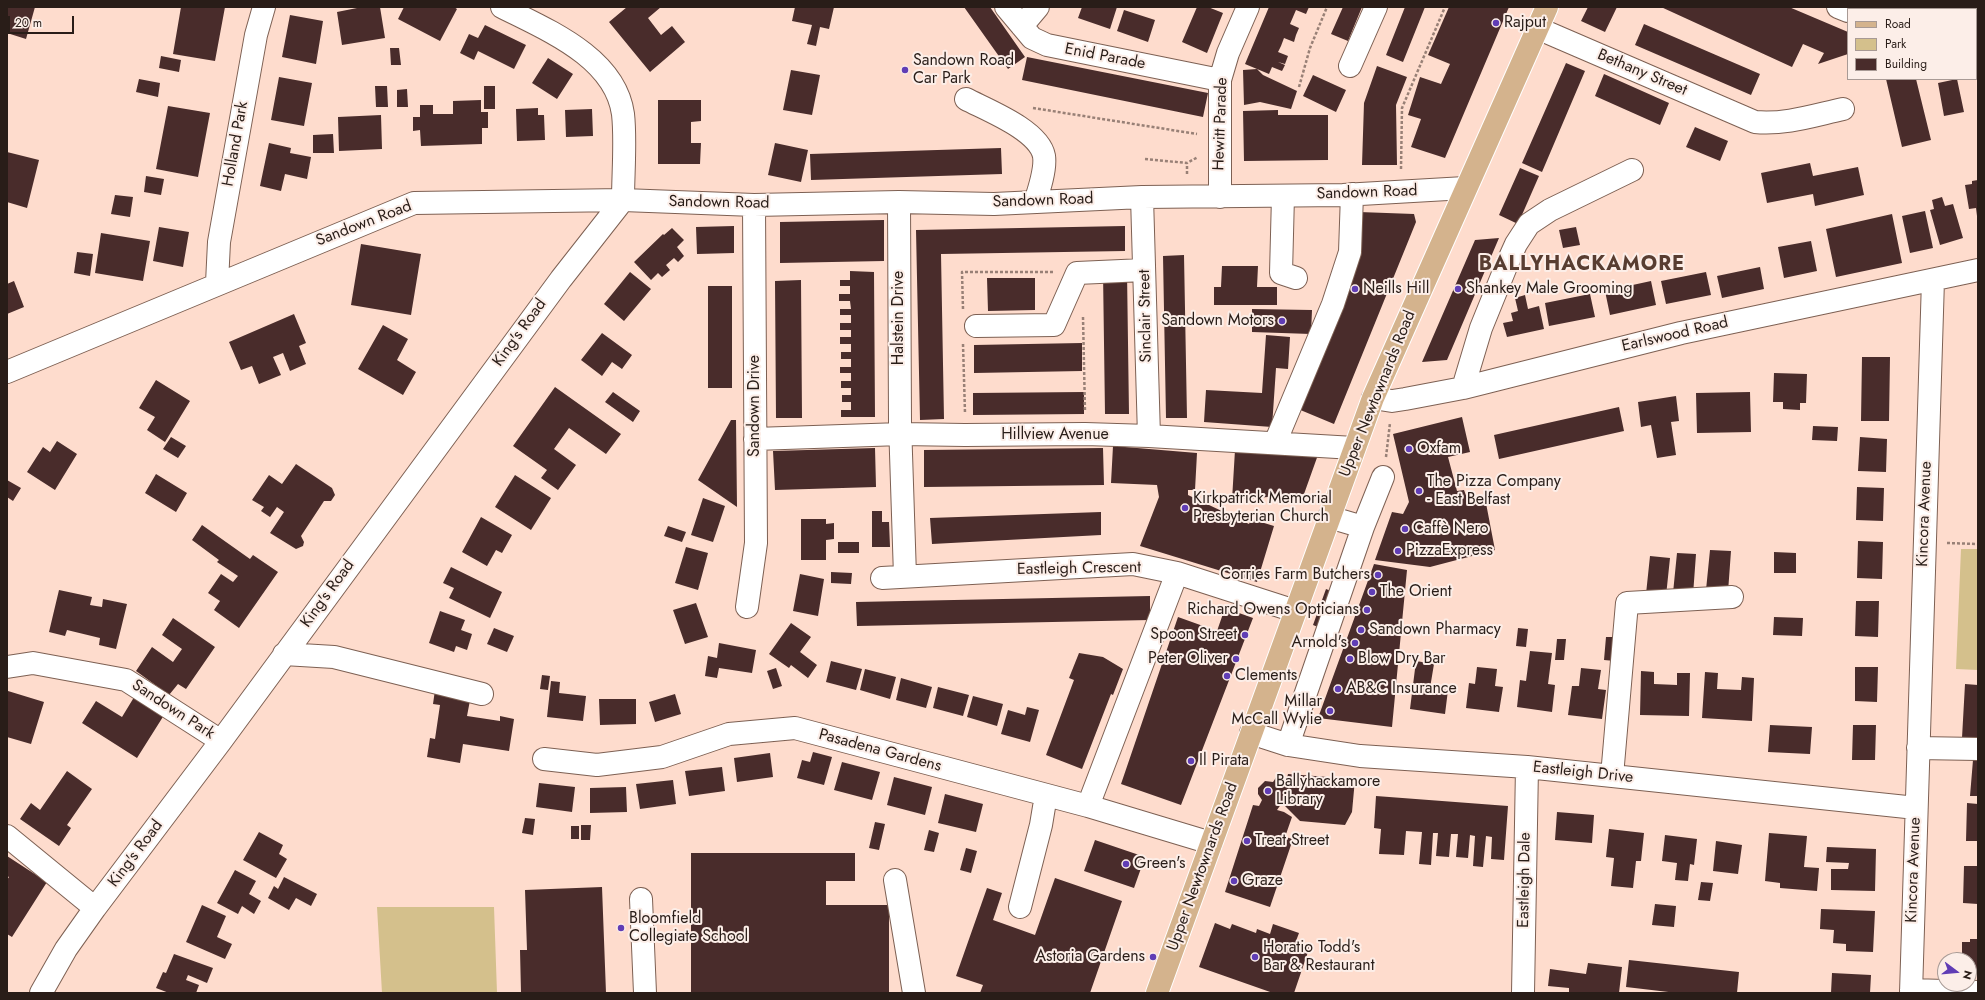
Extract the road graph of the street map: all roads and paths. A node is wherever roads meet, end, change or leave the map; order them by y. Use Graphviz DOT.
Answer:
graph roads {
  1 [pos="264,7"];
  2 [pos="502,7"];
  3 [pos="1006,7"];
  4 [pos="1038,7"];
  5 [pos="1248,7"];
  6 [pos="1327,7"];
  7 [pos="1376,7"];
  8 [pos="1445,7"];
  9 [pos="1547,7"];
  10 [pos="1022,26"];
  11 [pos="1537,28"];
  12 [pos="1350,66"];
  13 [pos="1220,80"];
  14 [pos="1299,87"];
  15 [pos="966,99"];
  16 [pos="1026,107"];
  17 [pos="1843,109"];
  18 [pos="1220,142"];
  19 [pos="1145,159"];
  20 [pos="1632,170"];
  21 [pos="1465,188"];
  22 [pos="1401,192"];
  23 [pos="1352,194"];
  24 [pos="1283,196"];
  25 [pos="1142,197"];
  26 [pos="1220,197"];
  27 [pos="623,200"];
  28 [pos="899,202"];
  29 [pos="1035,202"];
  30 [pos="754,205"];
  31 [pos="1144,270"];
  32 [pos="1978,270"];
  33 [pos="1296,278"];
  34 [pos="1933,280"];
  35 [pos="217,284"];
  36 [pos="1083,311"];
  37 [pos="976,326"];
  38 [pos="7,372"];
  39 [pos="1463,388"];
  40 [pos="1373,398"];
  41 [pos="1390,423"];
  42 [pos="900,434"];
  43 [pos="1085,434"];
  44 [pos="1149,436"];
  45 [pos="755,439"];
  46 [pos="1275,443"];
  47 [pos="1354,448"];
  48 [pos="1384,477"];
  49 [pos="1329,517"];
  50 [pos="1363,528"];
  51 [pos="1924,543"];
  52 [pos="1978,544"];
  53 [pos="1177,572"];
  54 [pos="905,576"];
  55 [pos="882,578"];
  56 [pos="1732,597"];
  57 [pos="747,607"];
  58 [pos="1295,611"];
  59 [pos="284,654"];
  60 [pos="7,667"];
  61 [pos="482,694"];
  62 [pos="1251,732"];
  63 [pos="221,741"];
  64 [pos="1288,745"];
  65 [pos="1918,748"];
  66 [pos="1978,749"];
  67 [pos="544,759"];
  68 [pos="1526,767"];
  69 [pos="1612,776"];
  70 [pos="1046,794"];
  71 [pos="1088,806"];
  72 [pos="1916,808"];
  73 [pos="7,836"];
  74 [pos="1211,843"];
  75 [pos="895,880"];
  76 [pos="641,899"];
  77 [pos="1020,907"];
  78 [pos="96,908"];
  79 [pos="1911,992"];
  80 [pos="1978,992"];
  81 [pos="41,993"];
  82 [pos="645,993"];
  83 [pos="914,993"];
  84 [pos="1157,993"];
  85 [pos="1523,993"];
  1 -- 35 [label="street, Holland Park"];
  2 -- 27 [label="street"];
  3 -- 10 [label="street, Enid Parade"];
  4 -- 10 [label="street"];
  5 -- 13 [label="street, Hewitt Parade"];
  6 -- 14 [label="path"];
  7 -- 12 [label="street"];
  8 -- 22 [label="path"];
  9 -- 11 [label="main road, Upper Newtownards Road"];
  10 -- 13 [label="street, Enid Parade"];
  11 -- 17 [label="street, Bethany Street"];
  11 -- 21 [label="main road, Upper Newtownards Road"];
  13 -- 18 [label="street, Hewitt Parade"];
  15 -- 29 [label="street"];
  16 -- 18 [label="path"];
  18 -- 19 [label="path"];
  18 -- 26 [label="street, Hewitt Parade"];
  20 -- 39 [label="street"];
  21 -- 22 [label="street, Sandown Road"];
  21 -- 40 [label="main road, Upper Newtownards Road"];
  22 -- 23 [label="street, Sandown Road"];
  23 -- 24 [label="street, Sandown Road"];
  23 -- 46 [label="street"];
  24 -- 26 [label="street, Sandown Road"];
  24 -- 33 [label="street"];
  25 -- 26 [label="street, Sandown Road"];
  25 -- 29 [label="street, Sandown Road"];
  25 -- 31 [label="street, Sinclair Street"];
  27 -- 30 [label="street, Sandown Road"];
  27 -- 35 [label="street, Sandown Road"];
  27 -- 59 [label="street, King's Road"];
  28 -- 29 [label="street, Sandown Road"];
  28 -- 30 [label="street, Sandown Road"];
  28 -- 42 [label="street, Halstein Drive"];
  30 -- 45 [label="street, Sandown Drive"];
  31 -- 37 [label="street"];
  31 -- 44 [label="street, Sinclair Street"];
  32 -- 34 [label="street, Earlswood Road"];
  34 -- 39 [label="street, Earlswood Road"];
  34 -- 51 [label="street, Kincora Avenue"];
  35 -- 38 [label="street, Sandown Road"];
  36 -- 43 [label="path"];
  39 -- 40 [label="street, Earlswood Road"];
  40 -- 47 [label="main road, Upper Newtownards Road"];
  41 -- 48 [label="path"];
  42 -- 43 [label="street, Hillview Avenue"];
  42 -- 45 [label="street, Hillview Avenue"];
  42 -- 54 [label="street"];
  43 -- 44 [label="street, Hillview Avenue"];
  44 -- 46 [label="street, Hillview Avenue"];
  45 -- 57 [label="street, Sandown Drive"];
  46 -- 47 [label="street, Hillview Avenue"];
  47 -- 49 [label="main road, Upper Newtownards Road"];
  48 -- 50 [label="street"];
  49 -- 50 [label="street"];
  49 -- 58 [label="main road, Upper Newtownards Road"];
  50 -- 64 [label="street"];
  51 -- 52 [label="path"];
  51 -- 65 [label="street, Kincora Avenue"];
  53 -- 54 [label="street, Eastleigh Crescent"];
  53 -- 58 [label="street, Eastleigh Crescent"];
  53 -- 71 [label="street"];
  54 -- 55 [label="street, Eastleigh Crescent"];
  56 -- 69 [label="street"];
  58 -- 62 [label="main road, Upper Newtownards Road"];
  59 -- 61 [label="street"];
  59 -- 63 [label="street, King's Road"];
  60 -- 63 [label="street, Sandown Park"];
  62 -- 64 [label="street, Eastleigh Drive"];
  62 -- 74 [label="main road, Upper Newtownards Road"];
  63 -- 78 [label="street, King's Road"];
  64 -- 68 [label="street, Eastleigh Drive"];
  65 -- 66 [label="street"];
  65 -- 72 [label="street, Kincora Avenue"];
  67 -- 70 [label="street, Pasadena Gardens"];
  68 -- 69 [label="street, Eastleigh Drive"];
  68 -- 85 [label="street, Eastleigh Dale"];
  69 -- 72 [label="street, Eastleigh Drive"];
  70 -- 71 [label="street, Pasadena Gardens"];
  70 -- 77 [label="street"];
  71 -- 74 [label="street, Pasadena Gardens"];
  72 -- 79 [label="street, Kincora Avenue"];
  73 -- 78 [label="street"];
  74 -- 84 [label="main road, Upper Newtownards Road"];
  75 -- 83 [label="street"];
  76 -- 82 [label="street"];
  78 -- 81 [label="street, King's Road"];
  79 -- 80 [label="street"];
}
